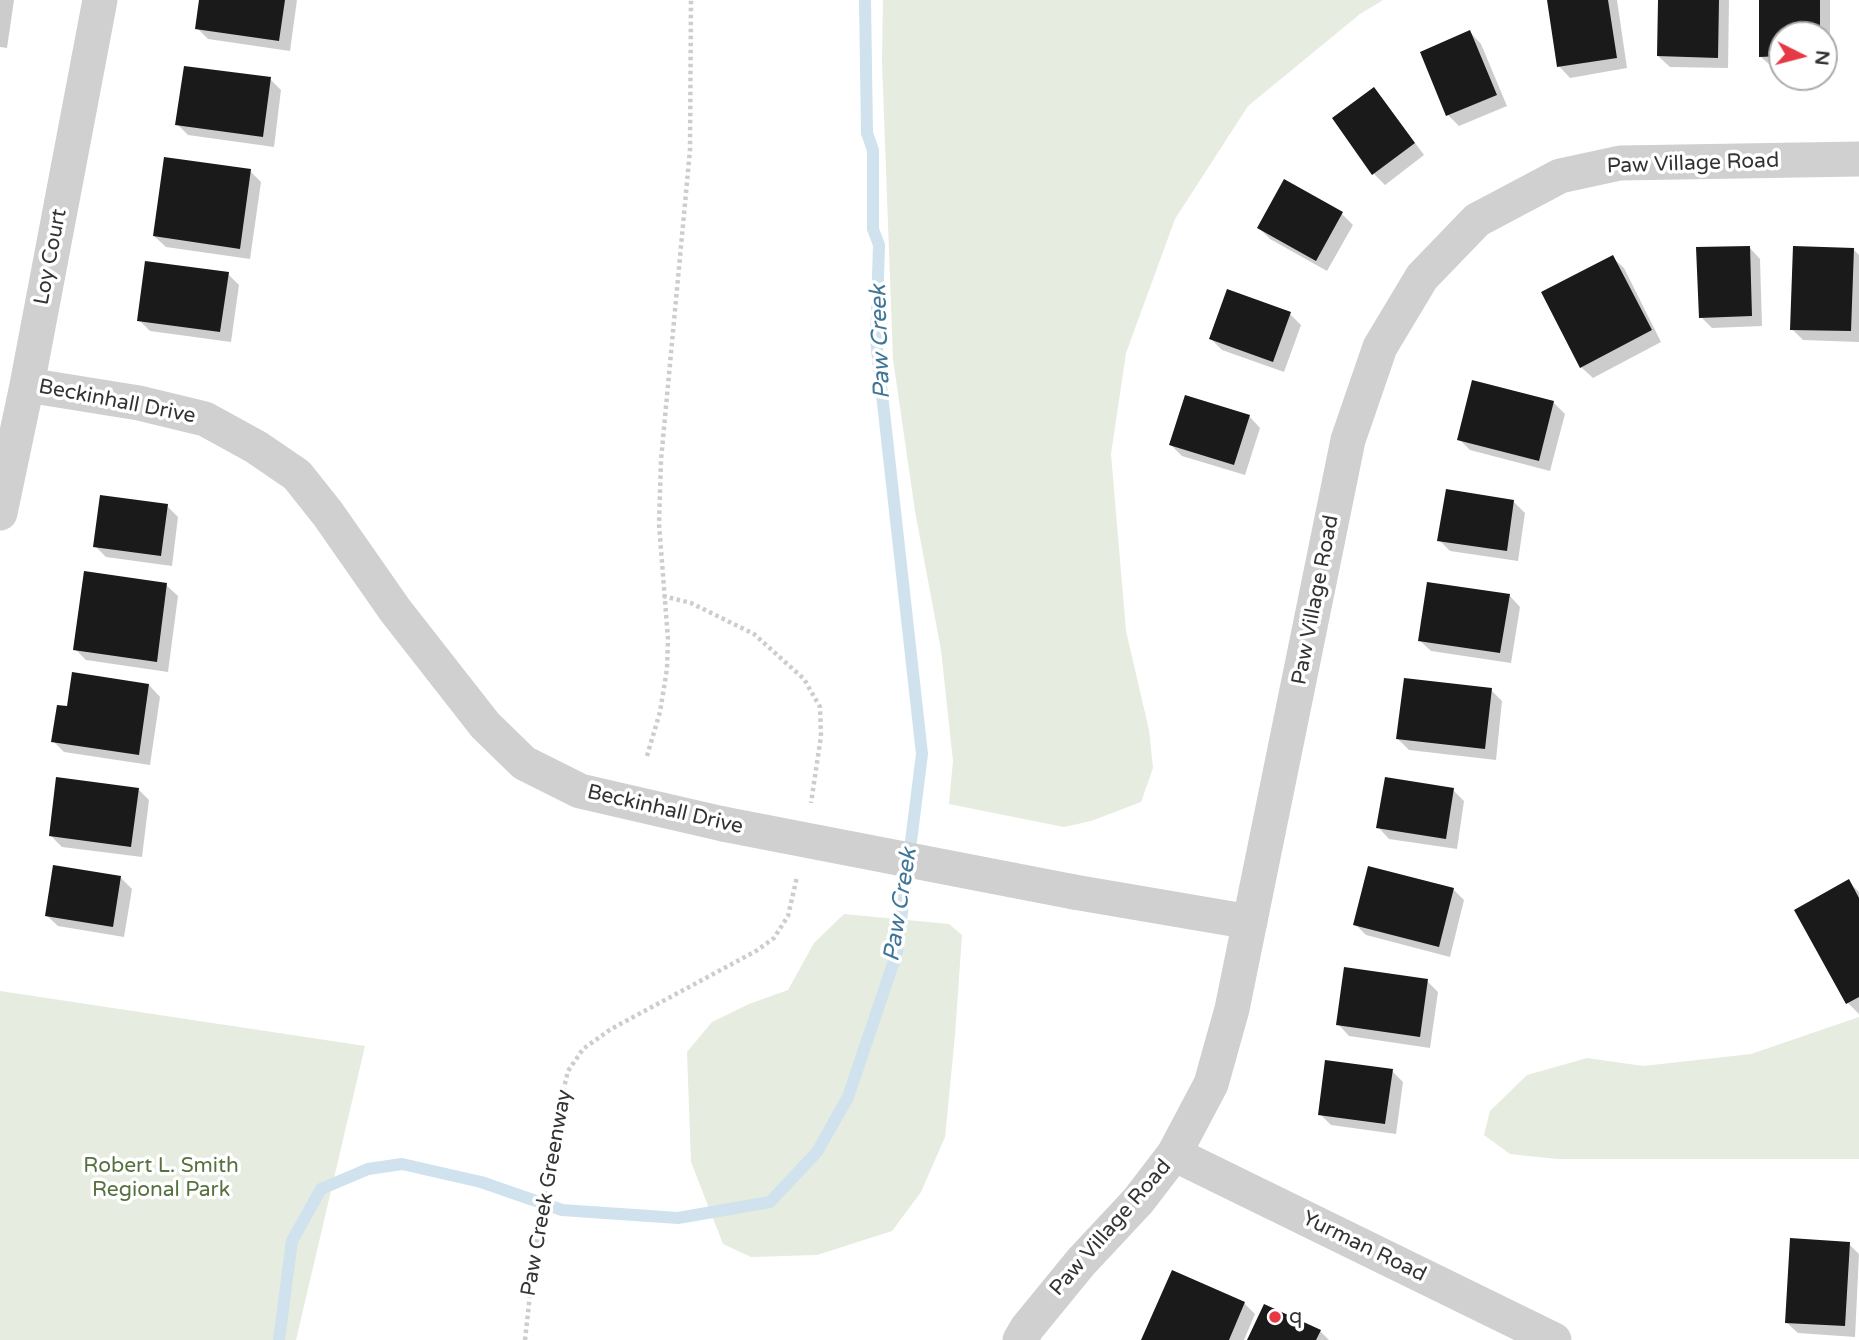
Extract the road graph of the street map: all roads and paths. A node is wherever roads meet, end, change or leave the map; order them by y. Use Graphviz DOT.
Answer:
graph roads {
  1 [pos="100,0"];
  2 [pos="691,0"];
  3 [pos="1859,159"];
  4 [pos="27,385"];
  5 [pos="0,513"];
  6 [pos="663,596"];
  7 [pos="647,755"];
  8 [pos="810,811"];
  9 [pos="797,876"];
  10 [pos="1250,922"];
  11 [pos="1174,1154"];
  12 [pos="525,1340"];
  13 [pos="1020,1340"];
  14 [pos="1554,1340"];
  1 -- 4 [label="street, Loy Court"];
  2 -- 6 [label="path"];
  3 -- 10 [label="street, Paw Village Road"];
  4 -- 5 [label="street, Loy Court"];
  4 -- 10 [label="street, Beckinhall Drive, bridge"];
  6 -- 7 [label="path"];
  6 -- 8 [label="path"];
  9 -- 12 [label="path, Paw Creek Greenway"];
  10 -- 11 [label="street, Paw Village Road"];
  11 -- 13 [label="street, Paw Village Road"];
  11 -- 14 [label="street, Yurman Road"];
}
